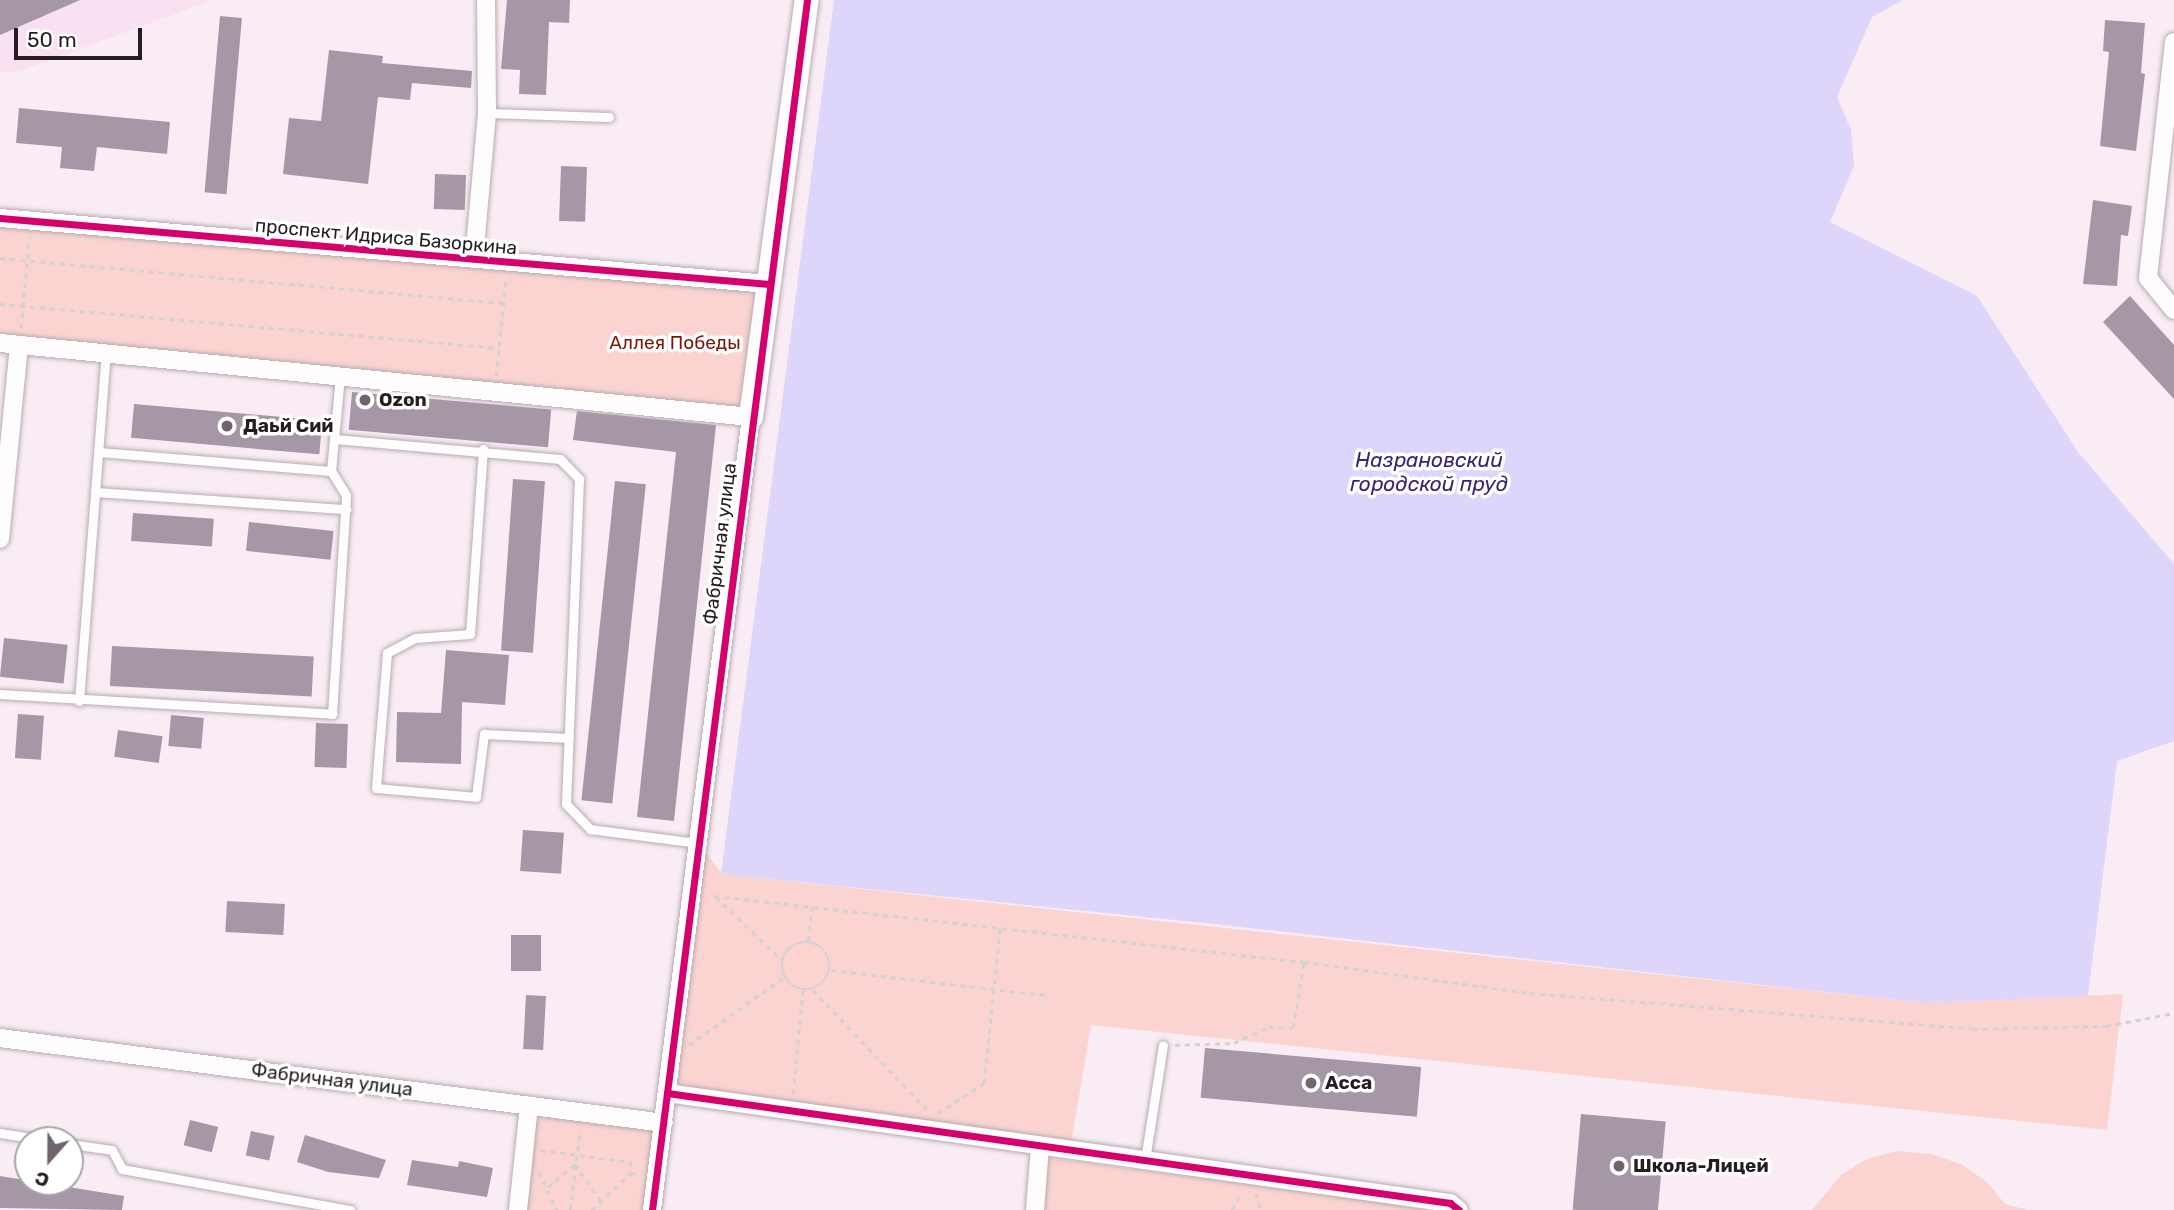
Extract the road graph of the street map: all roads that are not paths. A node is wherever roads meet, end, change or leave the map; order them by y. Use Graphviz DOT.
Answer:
graph roads {
  1 [pos="486,0"];
  2 [pos="807,0"];
  3 [pos="2174,42"];
  4 [pos="487,113"];
  5 [pos="609,117"];
  6 [pos="0,218"];
  7 [pos="474,259"];
  8 [pos="769,285"];
  9 [pos="2174,310"];
  10 [pos="0,344"];
  11 [pos="19,345"];
  12 [pos="106,353"];
  13 [pos="340,375"];
  14 [pos="751,417"];
  15 [pos="335,439"];
  16 [pos="483,449"];
  17 [pos="4,450"];
  18 [pos="99,452"];
  19 [pos="331,471"];
  20 [pos="95,492"];
  21 [pos="346,509"];
  22 [pos="0,539"];
  23 [pos="0,694"];
  24 [pos="79,701"];
  25 [pos="569,738"];
  26 [pos="699,843"];
  27 [pos="0,1038"];
  28 [pos="1163,1045"];
  29 [pos="667,1093"];
  30 [pos="529,1106"];
  31 [pos="664,1123"];
  32 [pos="84,1146"];
  33 [pos="1040,1146"];
  34 [pos="1145,1160"];
  35 [pos="350,1210"];
  36 [pos="518,1210"];
  37 [pos="652,1210"];
  38 [pos="1035,1210"];
  39 [pos="1460,1210"];
  1 -- 4 [label="street"];
  2 -- 8 [label="street, Фабричная улица"];
  3 -- 9 [label="street"];
  4 -- 5 [label="lane"];
  4 -- 7 [label="street"];
  6 -- 7 [label="street, проспект Идриса Базоркина"];
  7 -- 8 [label="street, проспект Идриса Базоркина"];
  8 -- 14 [label="street, Фабричная улица"];
  10 -- 11 [label="street"];
  11 -- 12 [label="street"];
  11 -- 17 [label="street"];
  12 -- 13 [label="street"];
  12 -- 18 [label="lane"];
  13 -- 14 [label="street"];
  13 -- 15 [label="lane"];
  14 -- 26 [label="street, Фабричная улица"];
  15 -- 16 [label="lane"];
  15 -- 19 [label="lane"];
  16 -- 25 [label="lane"];
  16 -- 25 [label="lane"];
  17 -- 22 [label="street"];
  18 -- 19 [label="lane"];
  18 -- 20 [label="lane"];
  19 -- 21 [label="lane"];
  20 -- 21 [label="lane"];
  20 -- 24 [label="lane"];
  21 -- 24 [label="lane"];
  23 -- 24 [label="lane"];
  25 -- 26 [label="lane"];
  26 -- 29 [label="street, Фабричная улица"];
  27 -- 30 [label="street, Фабричная улица"];
  28 -- 34 [label="lane"];
  29 -- 31 [label="street, Фабричная улица"];
  29 -- 33 [label="street"];
  30 -- 31 [label="street, Фабричная улица"];
  30 -- 36 [label="street"];
  31 -- 37 [label="street, Фабричная улица"];
  32 -- 35 [label="lane"];
  33 -- 34 [label="street"];
  33 -- 38 [label="street"];
  34 -- 39 [label="street"];
}
